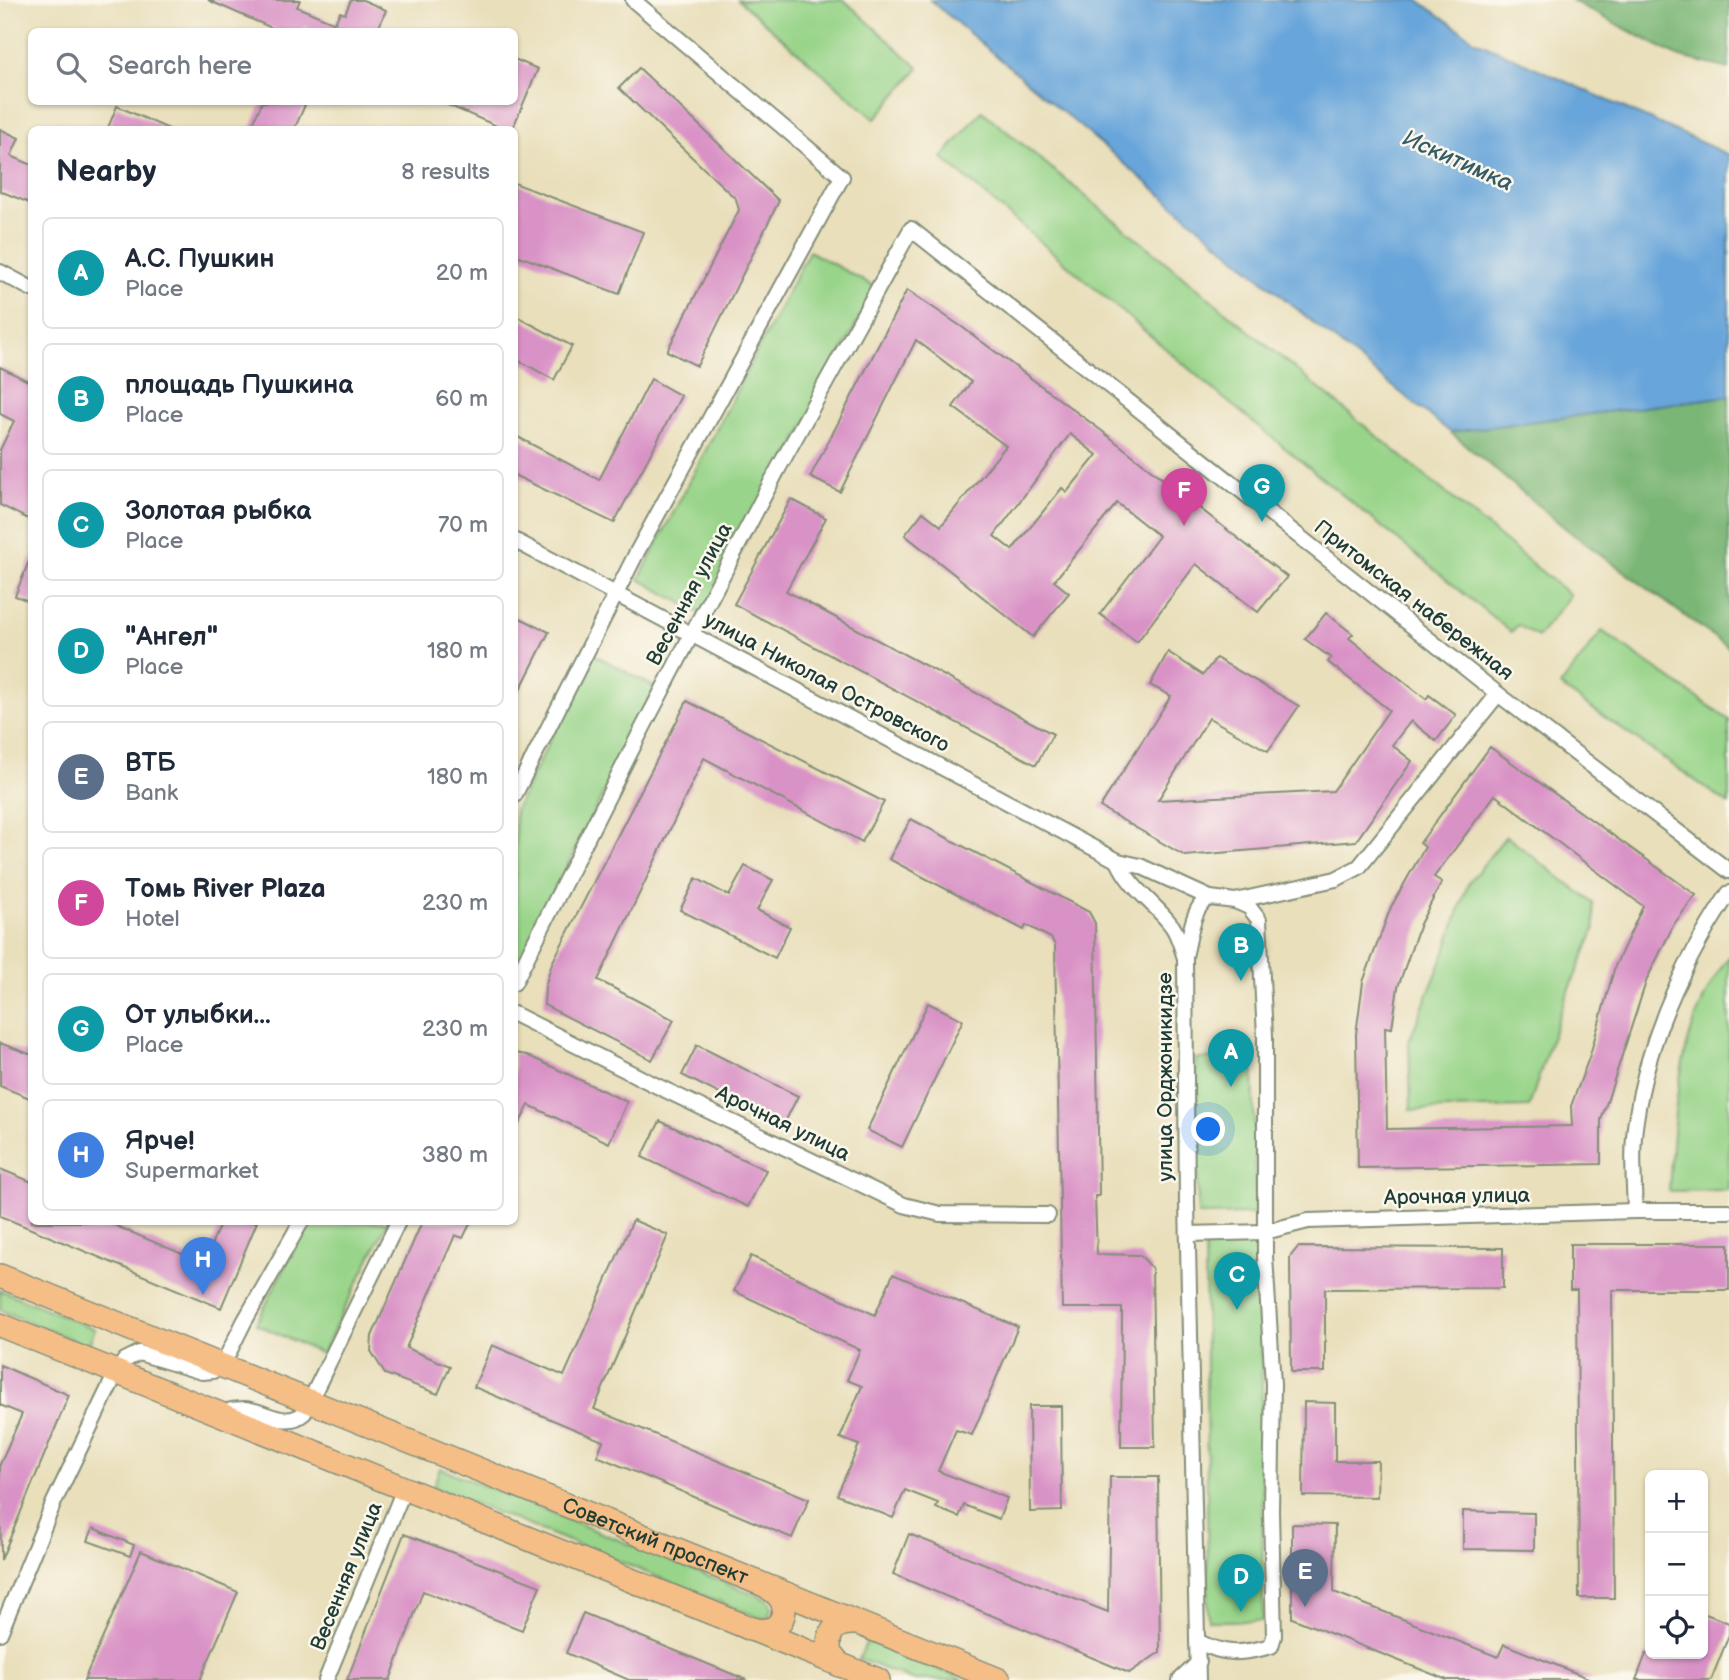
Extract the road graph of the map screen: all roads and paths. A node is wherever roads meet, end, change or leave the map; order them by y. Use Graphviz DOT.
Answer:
graph roads {
  1 [pos="634,0"];
  2 [pos="911,229"];
  3 [pos="0,272"];
  4 [pos="28,287"];
  5 [pos="518,542"];
  6 [pos="616,593"];
  7 [pos="692,634"];
  8 [pos="1498,694"];
  9 [pos="518,788"];
  10 [pos="1118,861"];
  11 [pos="1729,871"];
  12 [pos="1729,893"];
  13 [pos="1210,898"];
  14 [pos="1235,901"];
  15 [pos="1185,958"];
  16 [pos="518,975"];
  17 [pos="518,1016"];
  18 [pos="1635,1211"];
  19 [pos="1729,1211"];
  20 [pos="1048,1215"];
  21 [pos="299,1225"];
  22 [pos="397,1225"];
  23 [pos="1265,1232"];
  24 [pos="1188,1234"];
  25 [pos="0,1276"];
  26 [pos="0,1325"];
  27 [pos="222,1366"];
  28 [pos="116,1373"];
  29 [pos="311,1402"];
  30 [pos="219,1413"];
  31 [pos="404,1489"];
  32 [pos="768,1588"];
  33 [pos="855,1623"];
  34 [pos="750,1629"];
  35 [pos="0,1633"];
  36 [pos="1197,1642"];
  37 [pos="1199,1662"];
  38 [pos="840,1665"];
  39 [pos="326,1680"];
  40 [pos="878,1680"];
  41 [pos="999,1680"];
  42 [pos="1180,1680"];
  43 [pos="1198,1680"];
  1 -- 6 [label="street"];
  2 -- 7 [label="street, Весенняя улица"];
  2 -- 8 [label="street, Притомская набережная"];
  3 -- 4 [label="street"];
  5 -- 6 [label="street, улица Николая Островского"];
  6 -- 7 [label="street, улица Николая Островского"];
  6 -- 9 [label="street"];
  7 -- 10 [label="street, улица Николая Островского"];
  7 -- 16 [label="street, Весенняя улица"];
  8 -- 11 [label="street, Притомская набережная"];
  8 -- 14 [label="street"];
  10 -- 13 [label="street"];
  10 -- 15 [label="street, улица Орджоникидзе"];
  12 -- 18 [label="street"];
  13 -- 14 [label="street"];
  13 -- 15 [label="street"];
  14 -- 23 [label="street"];
  15 -- 24 [label="street, улица Орджоникидзе"];
  17 -- 20 [label="street, Арочная улица"];
  18 -- 19 [label="street, Арочная улица"];
  18 -- 23 [label="street, Арочная улица"];
  21 -- 27 [label="street"];
  22 -- 29 [label="street"];
  23 -- 24 [label="street, Арочная улица"];
  23 -- 36 [label="street"];
  24 -- 36 [label="street, улица Орджоникидзе"];
  25 -- 27 [label="main road, Советский проспект"];
  26 -- 28 [label="main road"];
  27 -- 28 [label="street, Советский проспект"];
  27 -- 29 [label="main road, Советский проспект"];
  28 -- 30 [label="main road"];
  28 -- 35 [label="street"];
  29 -- 30 [label="street"];
  29 -- 32 [label="main road, Советский проспект"];
  30 -- 31 [label="main road"];
  31 -- 34 [label="main road"];
  31 -- 39 [label="street, Весенняя улица"];
  32 -- 33 [label="main road, Советский проспект"];
  32 -- 34 [label="main road"];
  33 -- 38 [label="main road"];
  33 -- 41 [label="main road, Советский проспект"];
  34 -- 38 [label="main road"];
  36 -- 37 [label="street, улица Орджоникидзе"];
  37 -- 42 [label="street"];
  37 -- 43 [label="street, улица Орджоникидзе"];
  38 -- 40 [label="main road"];
}
